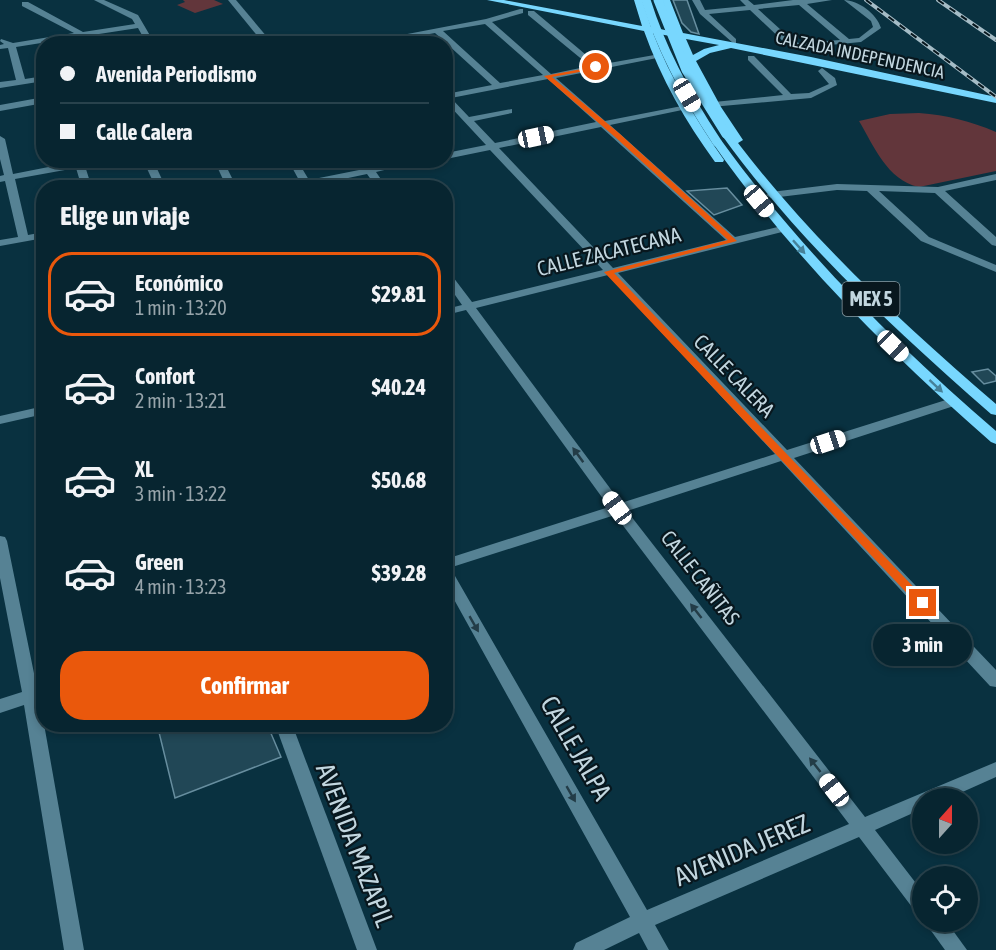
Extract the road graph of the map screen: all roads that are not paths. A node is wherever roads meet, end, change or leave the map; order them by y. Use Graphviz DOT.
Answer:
graph roads {
  1 [pos="98,0"];
  2 [pos="232,0"];
  3 [pos="477,0"];
  4 [pos="491,0"];
  5 [pos="638,0"];
  6 [pos="646,0"];
  7 [pos="658,0"];
  8 [pos="666,0"];
  9 [pos="696,0"];
  10 [pos="744,0"];
  11 [pos="828,0"];
  12 [pos="848,0"];
  13 [pos="799,1"];
  14 [pos="25,4"];
  15 [pos="752,7"];
  16 [pos="520,10"];
  17 [pos="703,12"];
  18 [pos="531,13"];
  19 [pos="643,15"];
  20 [pos="487,21"];
  21 [pos="141,26"];
  22 [pos="622,27"];
  23 [pos="437,30"];
  24 [pos="678,33"];
  25 [pos="81,34"];
  26 [pos="648,34"];
  27 [pos="68,36"];
  28 [pos="147,36"];
  29 [pos="262,36"];
  30 [pos="411,36"];
  31 [pos="444,36"];
  32 [pos="0,39"];
  33 [pos="36,41"];
  34 [pos="716,42"];
  35 [pos="848,42"];
  36 [pos="732,43"];
  37 [pos="11,45"];
  38 [pos="453,45"];
  39 [pos="0,47"];
  40 [pos="657,56"];
  41 [pos="751,58"];
  42 [pos="689,61"];
  43 [pos="596,67"];
  44 [pos="822,71"];
  45 [pos="547,76"];
  46 [pos="36,79"];
  47 [pos="21,81"];
  48 [pos="0,85"];
  49 [pos="498,86"];
  50 [pos="453,95"];
  51 [pos="36,96"];
  52 [pos="790,98"];
  53 [pos="996,100"];
  54 [pos="36,101"];
  55 [pos="0,102"];
  56 [pos="453,104"];
  57 [pos="714,105"];
  58 [pos="684,107"];
  59 [pos="0,108"];
  60 [pos="509,111"];
  61 [pos="466,120"];
  62 [pos="603,123"];
  63 [pos="722,138"];
  64 [pos="0,139"];
  65 [pos="491,146"];
  66 [pos="453,154"];
  67 [pos="54,168"];
  68 [pos="368,168"];
  69 [pos="384,168"];
  70 [pos="370,171"];
  71 [pos="5,178"];
  72 [pos="322,180"];
  73 [pos="376,180"];
  74 [pos="993,180"];
  75 [pos="752,182"];
  76 [pos="871,189"];
  77 [pos="938,190"];
  78 [pos="771,195"];
  79 [pos="782,229"];
  80 [pos="36,237"];
  81 [pos="24,239"];
  82 [pos="733,241"];
  83 [pos="0,243"];
  84 [pos="996,243"];
  85 [pos="996,269"];
  86 [pos="608,272"];
  87 [pos="453,285"];
  88 [pos="468,306"];
  89 [pos="453,310"];
  90 [pos="952,402"];
  91 [pos="996,411"];
  92 [pos="36,412"];
  93 [pos="0,420"];
  94 [pos="996,439"];
  95 [pos="783,456"];
  96 [pos="617,508"];
  97 [pos="0,541"];
  98 [pos="453,562"];
  99 [pos="453,585"];
  100 [pos="996,681"];
  101 [pos="36,690"];
  102 [pos="36,694"];
  103 [pos="0,706"];
  104 [pos="42,732"];
  105 [pos="286,732"];
  106 [pos="996,769"];
  107 [pos="953,788"];
  108 [pos="912,806"];
  109 [pos="863,828"];
  110 [pos="912,892"];
  111 [pos="643,921"];
  112 [pos="943,932"];
  113 [pos="74,950"];
  114 [pos="367,950"];
  115 [pos="583,950"];
  116 [pos="659,950"];
  117 [pos="957,950"];
  1 -- 21 [label="street"];
  2 -- 29 [label="street"];
  3 -- 16 [label="main road"];
  4 -- 22 [label="main road"];
  5 -- 19 [label="main road"];
  6 -- 63 [label="main road, MEX 5, bridge"];
  7 -- 63 [label="main road, MEX 5, bridge"];
  8 -- 24 [label="main road"];
  9 -- 17 [label="street"];
  10 -- 15 [label="street"];
  11 -- 13 [label="street"];
  12 -- 35 [label="street"];
  13 -- 15 [label="street"];
  13 -- 35 [label="street"];
  14 -- 25 [label="street"];
  15 -- 17 [label="street"];
  15 -- 35 [label="street"];
  16 -- 18 [label="main road"];
  16 -- 20 [label="street"];
  17 -- 36 [label="street"];
  18 -- 22 [label="main road"];
  18 -- 43 [label="street"];
  19 -- 22 [label="main road"];
  19 -- 26 [label="main road"];
  20 -- 23 [label="street"];
  20 -- 45 [label="street"];
  21 -- 25 [label="street"];
  21 -- 28 [label="street"];
  22 -- 26 [label="main road, CALZADA INDEPENDENCIA"];
  23 -- 30 [label="street"];
  23 -- 31 [label="street"];
  24 -- 26 [label="main road, CALZADA INDEPENDENCIA"];
  24 -- 34 [label="main road, CALZADA INDEPENDENCIA"];
  24 -- 34 [label="main road, CALZADA INDEPENDENCIA"];
  24 -- 42 [label="main road"];
  25 -- 27 [label="street"];
  26 -- 40 [label="main road"];
  32 -- 37 [label="street"];
  33 -- 37 [label="street"];
  34 -- 36 [label="main road, CALZADA INDEPENDENCIA"];
  36 -- 42 [label="main road"];
  36 -- 53 [label="main road, CALZADA INDEPENDENCIA"];
  37 -- 39 [label="street"];
  37 -- 47 [label="street"];
  38 -- 49 [label="street"];
  40 -- 43 [label="street"];
  40 -- 58 [label="main road"];
  41 -- 52 [label="street"];
  42 -- 57 [label="main road"];
  43 -- 45 [label="street"];
  44 -- 52 [label="street"];
  45 -- 49 [label="street"];
  45 -- 62 [label="street"];
  46 -- 47 [label="street"];
  47 -- 48 [label="street"];
  49 -- 50 [label="street"];
  51 -- 55 [label="street"];
  52 -- 57 [label="street"];
  54 -- 59 [label="street"];
  56 -- 61 [label="street, CALLE CALERA"];
  57 -- 75 [label="main road"];
  58 -- 62 [label="street"];
  58 -- 75 [label="main road"];
  60 -- 61 [label="street"];
  61 -- 65 [label="street, CALLE CALERA"];
  62 -- 65 [label="street"];
  62 -- 82 [label="street"];
  63 -- 75 [label="main road, MEX 5"];
  64 -- 71 [label="street"];
  65 -- 66 [label="street"];
  65 -- 86 [label="street, CALLE CALERA"];
  67 -- 71 [label="street"];
  68 -- 70 [label="street"];
  69 -- 70 [label="street"];
  70 -- 72 [label="street"];
  70 -- 73 [label="street"];
  71 -- 81 [label="street"];
  74 -- 77 [label="street"];
  75 -- 78 [label="main road, MEX 5"];
  75 -- 79 [label="main road, MEX 5"];
  76 -- 77 [label="street"];
  76 -- 78 [label="street"];
  76 -- 85 [label="street"];
  77 -- 84 [label="street"];
  78 -- 91 [label="main road, MEX 5"];
  79 -- 82 [label="street, CALLE ZACATECANA"];
  79 -- 90 [label="main road, MEX 5, one-way"];
  80 -- 81 [label="street"];
  81 -- 83 [label="street"];
  82 -- 86 [label="street, CALLE ZACATECANA"];
  86 -- 88 [label="street, CALLE ZACATECANA"];
  86 -- 95 [label="street, CALLE CALERA"];
  87 -- 88 [label="street, CALLE CAÑITAS"];
  88 -- 89 [label="street, CALLE ZACATECANA"];
  96 -- 88 [label="street, CALLE CAÑITAS, one-way"];
  90 -- 94 [label="main road, MEX 5"];
  90 -- 95 [label="street"];
  92 -- 93 [label="street"];
  95 -- 96 [label="street"];
  95 -- 100 [label="street, CALLE CALERA"];
  96 -- 98 [label="street"];
  109 -- 96 [label="street, CALLE CAÑITAS, one-way"];
  97 -- 101 [label="street"];
  99 -- 111 [label="street, CALLE JALPA, one-way"];
  102 -- 103 [label="street"];
  104 -- 113 [label="street"];
  105 -- 114 [label="street, AVENIDA MAZAPIL"];
  106 -- 107 [label="street"];
  108 -- 109 [label="street, AVENIDA JEREZ"];
  109 -- 110 [label="street, CALLE CAÑITAS"];
  109 -- 111 [label="street, AVENIDA JEREZ"];
  111 -- 115 [label="street, AVENIDA JEREZ"];
  111 -- 116 [label="street, CALLE JALPA"];
  112 -- 117 [label="street"];
}
